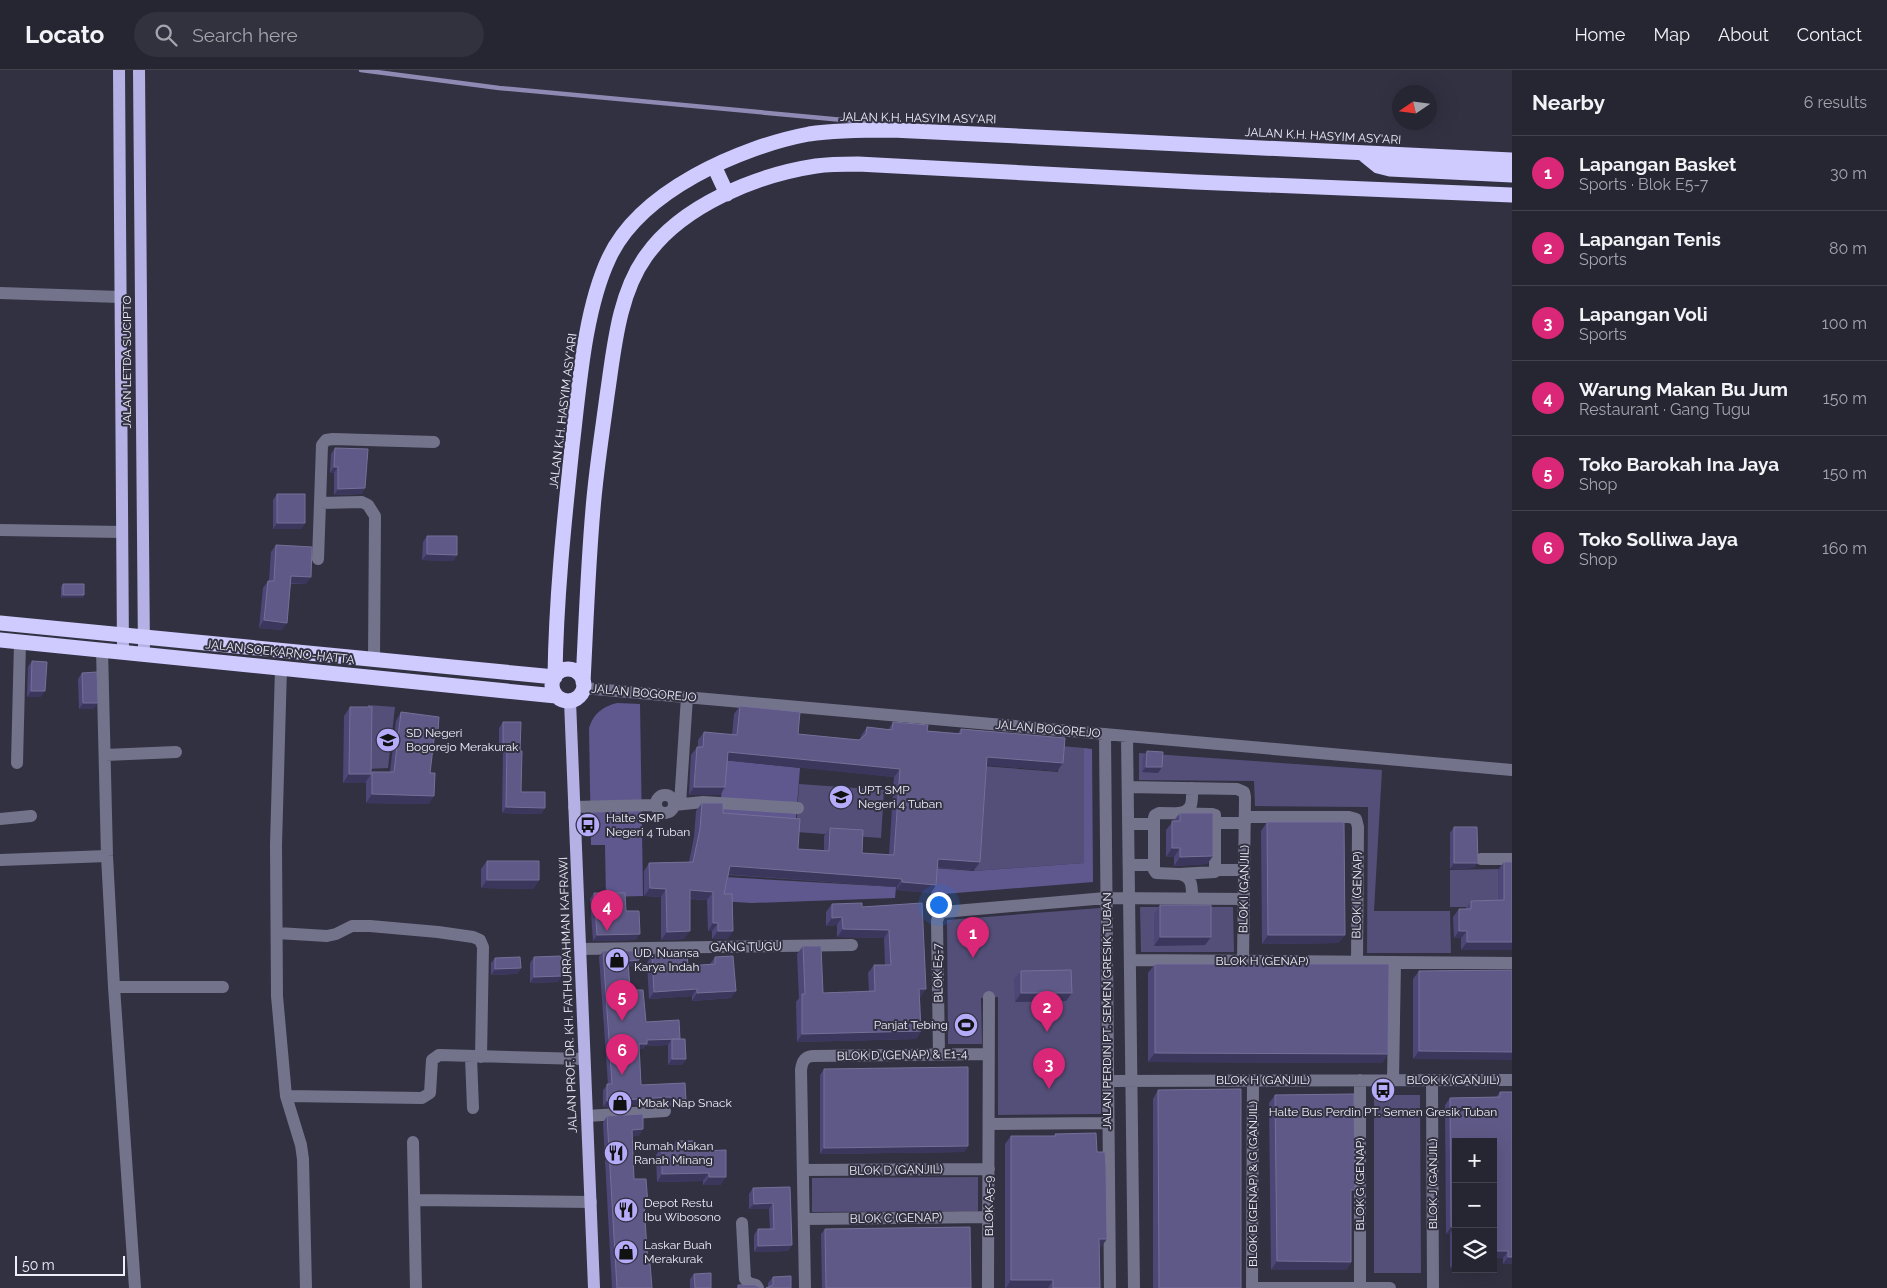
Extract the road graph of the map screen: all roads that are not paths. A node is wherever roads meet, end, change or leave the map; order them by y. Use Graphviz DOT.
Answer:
graph roads {
  1 [pos="118,70"];
  2 [pos="139,70"];
  3 [pos="1362,153"];
  4 [pos="118,155"];
  5 [pos="140,155"];
  6 [pos="1512,160"];
  7 [pos="714,166"];
  8 [pos="1512,175"];
  9 [pos="727,194"];
  10 [pos="1512,195"];
  11 [pos="0,293"];
  12 [pos="120,297"];
  13 [pos="434,442"];
  14 [pos="320,503"];
  15 [pos="0,530"];
  16 [pos="122,532"];
  17 [pos="318,559"];
  18 [pos="0,624"];
  19 [pos="123,635"];
  20 [pos="143,637"];
  21 [pos="0,640"];
  22 [pos="20,642"];
  23 [pos="102,649"];
  24 [pos="123,651"];
  25 [pos="144,653"];
  26 [pos="374,659"];
  27 [pos="392,661"];
  28 [pos="281,668"];
  29 [pos="555,677"];
  30 [pos="390,679"];
  31 [pos="583,685"];
  32 [pos="687,697"];
  33 [pos="563,698"];
  34 [pos="1104,734"];
  35 [pos="1127,736"];
  36 [pos="176,752"];
  37 [pos="105,754"];
  38 [pos="17,762"];
  39 [pos="1512,770"];
  40 [pos="1128,787"];
  41 [pos="1192,788"];
  42 [pos="677,804"];
  43 [pos="574,808"];
  44 [pos="798,808"];
  45 [pos="1179,813"];
  46 [pos="31,816"];
  47 [pos="0,819"];
  48 [pos="1245,820"];
  49 [pos="1216,823"];
  50 [pos="1128,824"];
  51 [pos="1154,824"];
  52 [pos="107,856"];
  53 [pos="1481,859"];
  54 [pos="1512,859"];
  55 [pos="0,860"];
  56 [pos="1129,865"];
  57 [pos="1154,865"];
  58 [pos="1216,870"];
  59 [pos="1244,870"];
  60 [pos="1179,874"];
  61 [pos="1106,898"];
  62 [pos="1130,898"];
  63 [pos="1192,899"];
  64 [pos="1244,899"];
  65 [pos="277,933"];
  66 [pos="852,946"];
  67 [pos="580,949"];
  68 [pos="1130,960"];
  69 [pos="1243,961"];
  70 [pos="1357,962"];
  71 [pos="1395,962"];
  72 [pos="1512,963"];
  73 [pos="114,987"];
  74 [pos="223,987"];
  75 [pos="989,997"];
  76 [pos="939,1054"];
  77 [pos="989,1054"];
  78 [pos="476,1057"];
  79 [pos="584,1059"];
  80 [pos="1253,1080"];
  81 [pos="1360,1080"];
  82 [pos="1393,1080"];
  83 [pos="1432,1080"];
  84 [pos="1512,1080"];
  85 [pos="1108,1081"];
  86 [pos="1132,1081"];
  87 [pos="286,1096"];
  88 [pos="473,1108"];
  89 [pos="665,1112"];
  90 [pos="587,1116"];
  91 [pos="1108,1123"];
  92 [pos="989,1124"];
  93 [pos="413,1142"];
  94 [pos="989,1169"];
  95 [pos="803,1170"];
  96 [pos="414,1200"];
  97 [pos="590,1202"];
  98 [pos="989,1217"];
  99 [pos="804,1219"];
  100 [pos="742,1223"];
  101 [pos="135,1288"];
  102 [pos="306,1288"];
  103 [pos="416,1288"];
  104 [pos="594,1288"];
  105 [pos="758,1288"];
  106 [pos="805,1288"];
  107 [pos="988,1288"];
  108 [pos="1110,1288"];
  109 [pos="1134,1288"];
  110 [pos="1252,1288"];
  111 [pos="1360,1288"];
  112 [pos="1390,1288"];
  113 [pos="1433,1288"];
  1 -- 4 [label="main road, JALAN LETDA SUCIPTO"];
  2 -- 5 [label="main road, JALAN LETDA SUCIPTO"];
  3 -- 6 [label="highway, JALAN K.H. HASYIM ASY'ARI"];
  3 -- 7 [label="highway, JALAN K.H. HASYIM ASY'ARI"];
  3 -- 8 [label="highway"];
  4 -- 5 [label="main road"];
  4 -- 12 [label="main road, JALAN LETDA SUCIPTO"];
  5 -- 20 [label="main road, JALAN LETDA SUCIPTO"];
  7 -- 9 [label="highway"];
  7 -- 29 [label="highway, JALAN K.H. HASYIM ASY'ARI"];
  9 -- 10 [label="highway"];
  9 -- 31 [label="highway"];
  11 -- 12 [label="street"];
  12 -- 16 [label="main road, JALAN LETDA SUCIPTO"];
  13 -- 14 [label="street"];
  14 -- 17 [label="street"];
  14 -- 26 [label="street"];
  15 -- 16 [label="street"];
  16 -- 19 [label="main road, JALAN LETDA SUCIPTO"];
  18 -- 19 [label="highway, JALAN SOEKARNO-HATTA"];
  19 -- 20 [label="highway, JALAN SOEKARNO-HATTA"];
  19 -- 24 [label="main road, JALAN LETDA SUCIPTO"];
  20 -- 25 [label="main road, JALAN LETDA SUCIPTO"];
  20 -- 26 [label="highway, JALAN SOEKARNO-HATTA"];
  21 -- 22 [label="highway, JALAN SOEKARNO-HATTA"];
  22 -- 23 [label="highway, JALAN SOEKARNO-HATTA"];
  22 -- 38 [label="street"];
  23 -- 24 [label="highway, JALAN SOEKARNO-HATTA"];
  23 -- 37 [label="street"];
  24 -- 25 [label="highway, JALAN SOEKARNO-HATTA"];
  25 -- 28 [label="highway, JALAN SOEKARNO-HATTA"];
  26 -- 27 [label="highway, JALAN SOEKARNO-HATTA"];
  27 -- 29 [label="highway, JALAN SOEKARNO-HATTA"];
  27 -- 30 [label="main road"];
  28 -- 30 [label="highway, JALAN SOEKARNO-HATTA"];
  28 -- 65 [label="street"];
  29 -- 31 [label="highway"];
  29 -- 33 [label="highway"];
  30 -- 33 [label="highway, JALAN SOEKARNO-HATTA"];
  31 -- 32 [label="street, JALAN BOGOREJO"];
  31 -- 33 [label="highway"];
  32 -- 34 [label="street, JALAN BOGOREJO"];
  32 -- 42 [label="street"];
  33 -- 43 [label="main road, JALAN PROF. DR. KH. FATHURRAHMAN KAFRAWI"];
  34 -- 35 [label="street, JALAN BOGOREJO"];
  34 -- 61 [label="street, JALAN PERDIN PT. SEMEN GRESIK TUBAN"];
  35 -- 39 [label="street, JALAN BOGOREJO"];
  35 -- 40 [label="street, JALAN PERDIN PT. SEMEN GRESIK TUBAN"];
  36 -- 37 [label="street"];
  37 -- 52 [label="street"];
  40 -- 41 [label="street, BLOK I (GANJIL)"];
  40 -- 50 [label="street, JALAN PERDIN PT. SEMEN GRESIK TUBAN"];
  41 -- 45 [label="street"];
  41 -- 48 [label="street, BLOK I (GANJIL)"];
  42 -- 43 [label="street"];
  42 -- 44 [label="street"];
  43 -- 67 [label="main road, JALAN PROF. DR. KH. FATHURRAHMAN KAFRAWI"];
  45 -- 49 [label="street"];
  45 -- 51 [label="street"];
  46 -- 47 [label="street"];
  48 -- 49 [label="street"];
  48 -- 59 [label="street, BLOK I (GANJIL)"];
  48 -- 70 [label="street, BLOK I (GENAP)"];
  49 -- 58 [label="street"];
  50 -- 51 [label="street"];
  50 -- 56 [label="street, JALAN PERDIN PT. SEMEN GRESIK TUBAN"];
  51 -- 57 [label="street"];
  52 -- 55 [label="street"];
  52 -- 73 [label="street"];
  53 -- 54 [label="street"];
  56 -- 57 [label="street"];
  56 -- 62 [label="street, JALAN PERDIN PT. SEMEN GRESIK TUBAN"];
  57 -- 60 [label="street"];
  58 -- 59 [label="street"];
  58 -- 60 [label="street"];
  59 -- 64 [label="street, BLOK I (GANJIL)"];
  60 -- 63 [label="street"];
  61 -- 62 [label="street"];
  61 -- 76 [label="street, BLOK E5-7"];
  61 -- 85 [label="street, JALAN PERDIN PT. SEMEN GRESIK TUBAN"];
  62 -- 63 [label="street"];
  62 -- 68 [label="street, JALAN PERDIN PT. SEMEN GRESIK TUBAN"];
  63 -- 64 [label="street"];
  64 -- 69 [label="street, BLOK I (GANJIL)"];
  65 -- 78 [label="street"];
  65 -- 87 [label="street"];
  66 -- 67 [label="street, GANG TUGU"];
  67 -- 79 [label="main road, JALAN PROF. DR. KH. FATHURRAHMAN KAFRAWI"];
  68 -- 69 [label="street, BLOK H (GENAP)"];
  68 -- 86 [label="street, JALAN PERDIN PT. SEMEN GRESIK TUBAN"];
  69 -- 70 [label="street, BLOK H (GENAP)"];
  70 -- 71 [label="street, BLOK H (GENAP)"];
  71 -- 72 [label="street, BLOK H (GENAP)"];
  71 -- 82 [label="street"];
  73 -- 74 [label="street"];
  73 -- 101 [label="street"];
  75 -- 77 [label="street, BLOK A5-9"];
  76 -- 77 [label="street, BLOK D (GENAP) & E1-4"];
  76 -- 95 [label="street, BLOK D (GENAP) & E1-4"];
  77 -- 92 [label="street, BLOK A5-9"];
  78 -- 79 [label="street"];
  78 -- 87 [label="street"];
  78 -- 88 [label="street"];
  79 -- 90 [label="main road, JALAN PROF. DR. KH. FATHURRAHMAN KAFRAWI"];
  80 -- 81 [label="street, BLOK H (GANJIL)"];
  80 -- 86 [label="street, BLOK H (GANJIL)"];
  80 -- 110 [label="street, BLOK B (GENAP) & G (GANJIL)"];
  81 -- 82 [label="street, BLOK H (GANJIL)"];
  81 -- 111 [label="street, BLOK G (GENAP)"];
  82 -- 83 [label="street, BLOK K (GANJIL)"];
  83 -- 84 [label="street, BLOK K (GANJIL)"];
  83 -- 113 [label="street, BLOK J (GANJIL)"];
  85 -- 86 [label="street, BLOK H (GANJIL)"];
  85 -- 91 [label="street, JALAN PERDIN PT. SEMEN GRESIK TUBAN"];
  86 -- 109 [label="street, JALAN PERDIN PT. SEMEN GRESIK TUBAN"];
  87 -- 102 [label="street"];
  89 -- 90 [label="street"];
  90 -- 97 [label="main road, JALAN PROF. DR. KH. FATHURRAHMAN KAFRAWI"];
  91 -- 92 [label="street"];
  91 -- 108 [label="street, JALAN PERDIN PT. SEMEN GRESIK TUBAN"];
  92 -- 94 [label="street, BLOK A5-9"];
  93 -- 96 [label="street"];
  94 -- 95 [label="street, BLOK D (GANJIL)"];
  94 -- 98 [label="street, BLOK A5-9"];
  95 -- 99 [label="street"];
  96 -- 97 [label="street"];
  96 -- 103 [label="street"];
  97 -- 104 [label="main road, JALAN PROF. DR. KH. FATHURRAHMAN KAFRAWI"];
  98 -- 99 [label="street, BLOK C (GENAP)"];
  98 -- 107 [label="street, BLOK A5-9"];
  99 -- 106 [label="street"];
  100 -- 105 [label="street"];
  110 -- 111 [label="street"];
  111 -- 112 [label="street"];
}
